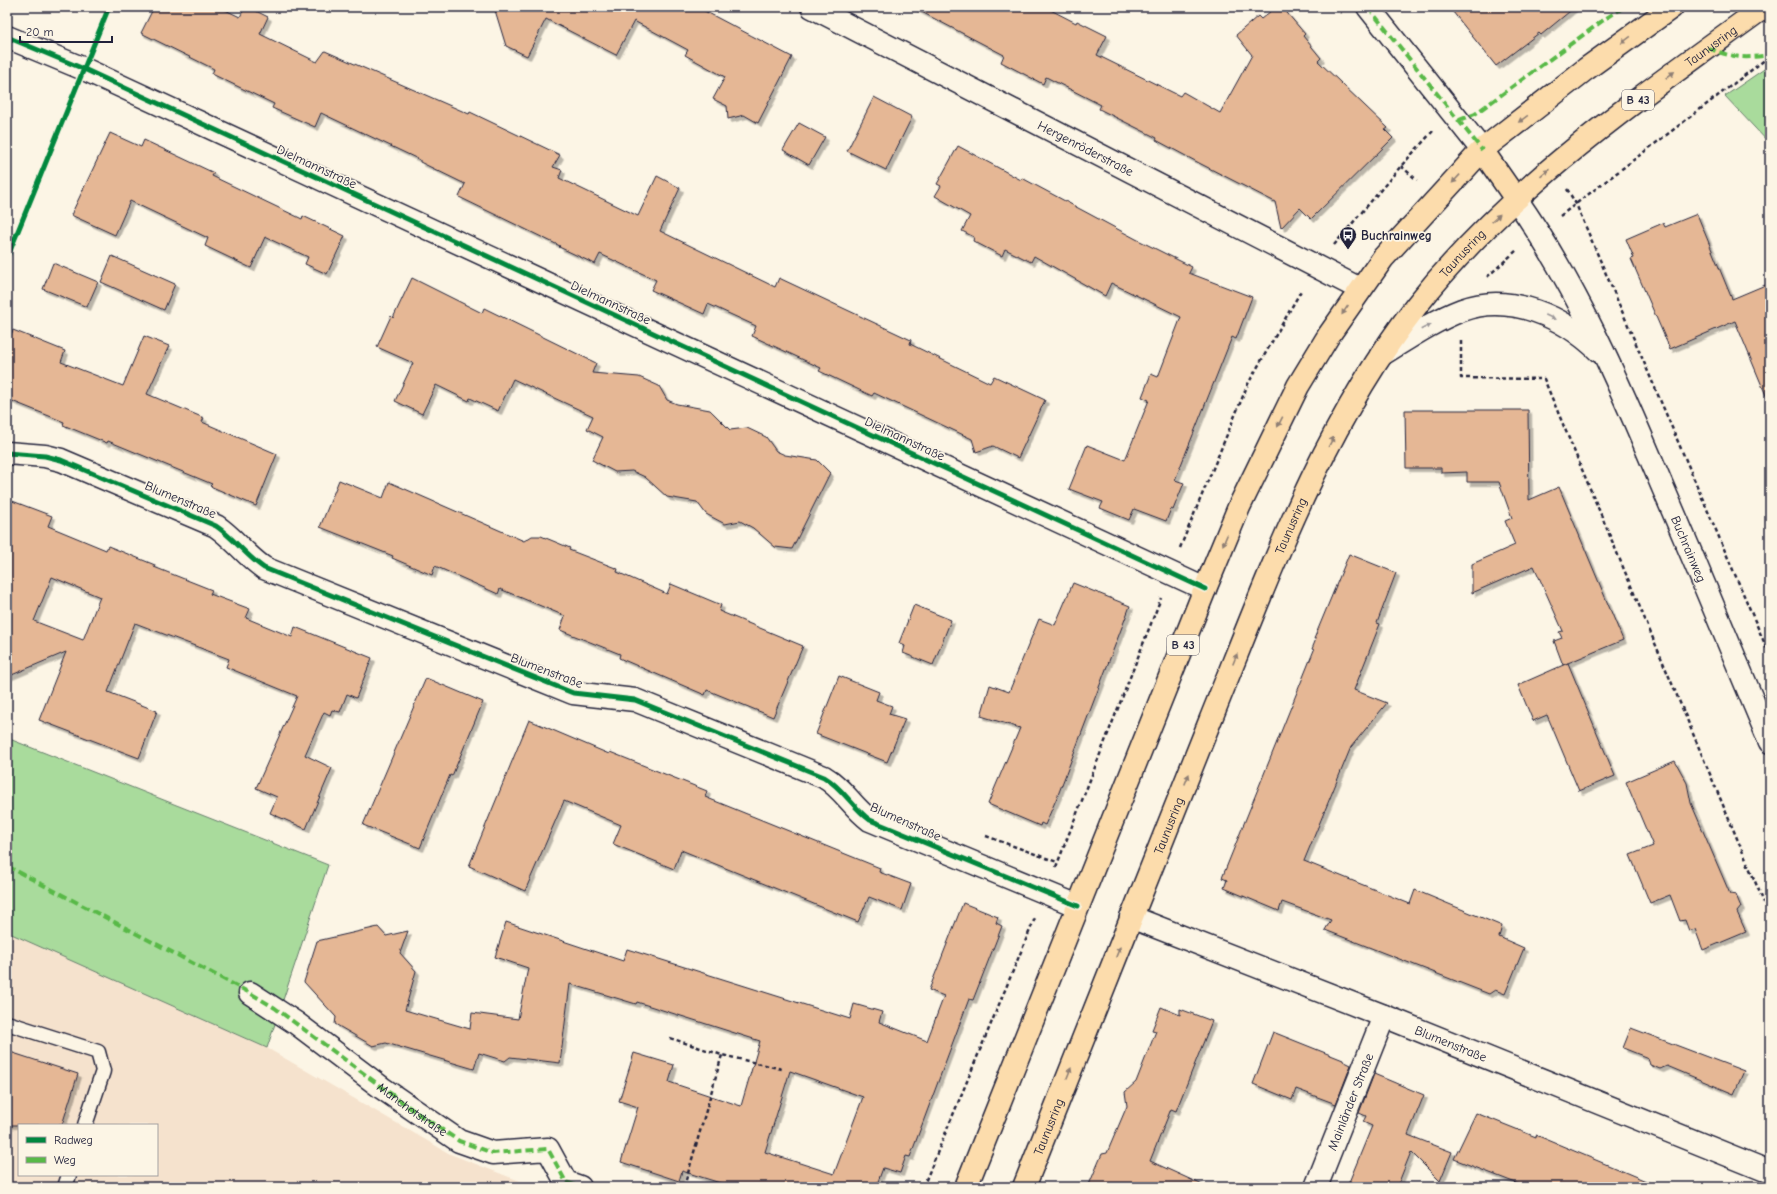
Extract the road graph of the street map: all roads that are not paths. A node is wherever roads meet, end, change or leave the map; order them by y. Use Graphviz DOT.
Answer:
graph roads {
  1 [pos="812,7"];
  2 [pos="1368,7"];
  3 [pos="1672,7"];
  4 [pos="1764,7"];
  5 [pos="7,37"];
  6 [pos="1482,150"];
  7 [pos="1516,199"];
  8 [pos="1360,289"];
  9 [pos="1381,355"];
  10 [pos="1605,357"];
  11 [pos="7,453"];
  12 [pos="1205,589"];
  13 [pos="1770,742"];
  14 [pos="1078,906"];
  15 [pos="1132,917"];
  16 [pos="250,994"];
  17 [pos="1384,1016"];
  18 [pos="7,1023"];
  19 [pos="85,1124"];
  20 [pos="1770,1172"];
  21 [pos="69,1176"];
  22 [pos="65,1187"];
  23 [pos="580,1187"];
  24 [pos="966,1187"];
  25 [pos="1024,1187"];
  26 [pos="1316,1187"];
  1 -- 8 [label="street, Hergenröderstraße"];
  2 -- 6 [label="street"];
  3 -- 6 [label="main road, B 43, one-way"];
  7 -- 4 [label="main road, Taunusring / B 43, one-way"];
  5 -- 12 [label="street, Dielmannstraße"];
  6 -- 7 [label="main road"];
  6 -- 8 [label="main road, B 43, one-way"];
  9 -- 7 [label="main road, Taunusring / B 43, one-way"];
  7 -- 10 [label="street, Buchrainweg"];
  8 -- 12 [label="main road, B 43, one-way"];
  9 -- 10 [label="street, Buchrainweg, one-way"];
  15 -- 9 [label="main road, Taunusring / B 43, one-way"];
  10 -- 13 [label="street, Buchrainweg"];
  11 -- 14 [label="street, Blumenstraße"];
  12 -- 14 [label="main road, B 43"];
  14 -- 24 [label="main road, B 43"];
  15 -- 17 [label="street, Blumenstraße"];
  25 -- 15 [label="main road, Taunusring / B 43, one-way"];
  16 -- 23 [label="street, Manchotstraße"];
  17 -- 20 [label="street, Blumenstraße"];
  17 -- 26 [label="street, Mainländer Straße"];
  18 -- 19 [label="lane"];
  21 -- 22 [label="lane"];
}
